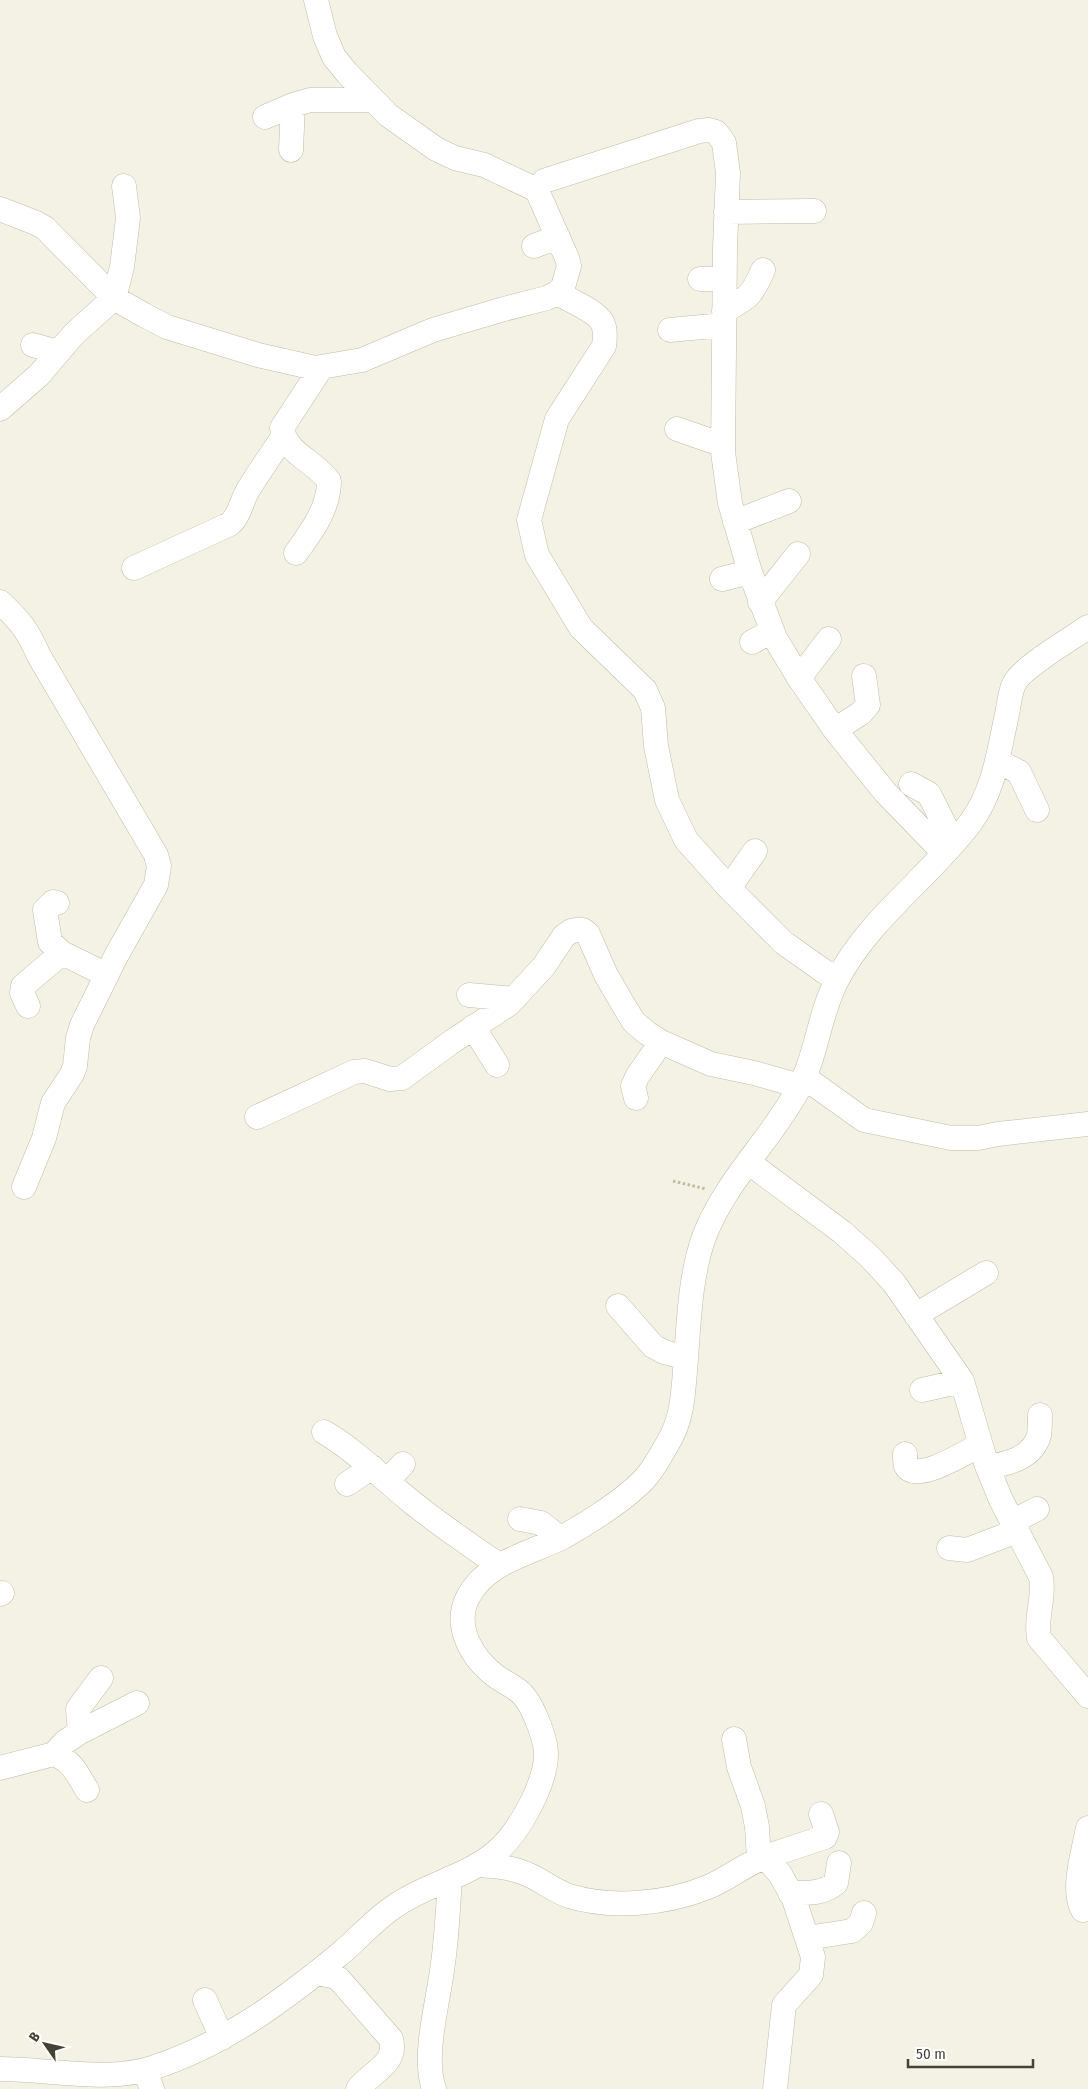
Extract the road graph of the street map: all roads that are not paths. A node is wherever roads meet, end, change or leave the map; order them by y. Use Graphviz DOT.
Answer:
graph roads {
  1 [pos="316,0"];
  2 [pos="372,100"];
  3 [pos="293,105"];
  4 [pos="265,117"];
  5 [pos="291,150"];
  6 [pos="124,186"];
  7 [pos="538,191"];
  8 [pos="0,209"];
  9 [pos="814,211"];
  10 [pos="726,212"];
  11 [pos="558,237"];
  12 [pos="534,246"];
  13 [pos="763,270"];
  14 [pos="700,279"];
  15 [pos="724,279"];
  16 [pos="557,293"];
  17 [pos="114,298"];
  18 [pos="724,318"];
  19 [pos="670,330"];
  20 [pos="34,345"];
  21 [pos="58,352"];
  22 [pos="321,368"];
  23 [pos="0,408"];
  24 [pos="677,428"];
  25 [pos="283,437"];
  26 [pos="723,445"];
  27 [pos="790,501"];
  28 [pos="735,522"];
  29 [pos="296,553"];
  30 [pos="798,554"];
  31 [pos="134,568"];
  32 [pos="750,572"];
  33 [pos="722,579"];
  34 [pos="0,602"];
  35 [pos="760,602"];
  36 [pos="1088,627"];
  37 [pos="829,640"];
  38 [pos="864,676"];
  39 [pos="799,678"];
  40 [pos="835,730"];
  41 [pos="997,761"];
  42 [pos="911,784"];
  43 [pos="1038,810"];
  44 [pos="948,848"];
  45 [pos="755,851"];
  46 [pos="728,888"];
  47 [pos="58,903"];
  48 [pos="62,953"];
  49 [pos="107,975"];
  50 [pos="838,978"];
  51 [pos="469,994"];
  52 [pos="514,999"];
  53 [pos="28,1006"];
  54 [pos="473,1028"];
  55 [pos="661,1042"];
  56 [pos="497,1065"];
  57 [pos="802,1081"];
  58 [pos="636,1098"];
  59 [pos="257,1118"];
  60 [pos="1088,1124"];
  61 [pos="748,1162"];
  62 [pos="24,1187"];
  63 [pos="986,1273"];
  64 [pos="618,1306"];
  65 [pos="916,1315"];
  66 [pos="686,1358"];
  67 [pos="962,1381"];
  68 [pos="922,1390"];
  69 [pos="1040,1415"];
  70 [pos="324,1432"];
  71 [pos="905,1454"];
  72 [pos="983,1455"];
  73 [pos="403,1464"];
  74 [pos="379,1474"];
  75 [pos="348,1484"];
  76 [pos="1037,1509"];
  77 [pos="520,1519"];
  78 [pos="1015,1526"];
  79 [pos="560,1538"];
  80 [pos="949,1548"];
  81 [pos="499,1565"];
  82 [pos="102,1678"];
  83 [pos="1088,1696"];
  84 [pos="137,1703"];
  85 [pos="80,1732"];
  86 [pos="734,1739"];
  87 [pos="54,1754"];
  88 [pos="0,1768"];
  89 [pos="87,1790"];
  90 [pos="821,1814"];
  91 [pos="1088,1828"];
  92 [pos="762,1858"];
  93 [pos="839,1863"];
  94 [pos="477,1865"];
  95 [pos="450,1878"];
  96 [pos="790,1893"];
  97 [pos="1083,1910"];
  98 [pos="864,1913"];
  99 [pos="807,1938"];
  100 [pos="316,1973"];
  101 [pos="205,2000"];
  102 [pos="222,2038"];
  103 [pos="0,2069"];
  104 [pos="35,2079"];
  105 [pos="148,2080"];
  106 [pos="358,2089"];
  107 [pos="434,2089"];
  108 [pos="775,2089"];
  1 -- 2 [label="street"];
  2 -- 3 [label="street"];
  2 -- 7 [label="street"];
  3 -- 4 [label="street"];
  3 -- 5 [label="street"];
  6 -- 17 [label="street"];
  7 -- 10 [label="street"];
  7 -- 11 [label="street"];
  8 -- 17 [label="street"];
  9 -- 10 [label="street"];
  10 -- 15 [label="street"];
  11 -- 12 [label="street"];
  11 -- 16 [label="street"];
  13 -- 18 [label="street"];
  14 -- 15 [label="street"];
  15 -- 18 [label="street"];
  16 -- 22 [label="street"];
  16 -- 46 [label="street"];
  17 -- 21 [label="street"];
  17 -- 22 [label="street"];
  18 -- 19 [label="street"];
  18 -- 26 [label="street"];
  20 -- 21 [label="street"];
  21 -- 23 [label="street"];
  22 -- 25 [label="street"];
  24 -- 26 [label="street"];
  25 -- 29 [label="street"];
  25 -- 31 [label="street"];
  26 -- 28 [label="street"];
  27 -- 28 [label="street"];
  28 -- 32 [label="street"];
  30 -- 35 [label="street"];
  32 -- 33 [label="street"];
  32 -- 35 [label="street"];
  34 -- 49 [label="street"];
  35 -- 39 [label="street"];
  36 -- 41 [label="street"];
  37 -- 39 [label="street"];
  38 -- 40 [label="street"];
  39 -- 40 [label="street"];
  40 -- 44 [label="street"];
  41 -- 43 [label="street"];
  41 -- 44 [label="street"];
  42 -- 44 [label="street"];
  44 -- 50 [label="street"];
  45 -- 46 [label="street"];
  46 -- 50 [label="street"];
  47 -- 48 [label="street"];
  48 -- 49 [label="street"];
  48 -- 53 [label="street"];
  49 -- 62 [label="street"];
  50 -- 57 [label="street"];
  51 -- 52 [label="street"];
  52 -- 54 [label="street"];
  52 -- 55 [label="street"];
  54 -- 56 [label="street"];
  54 -- 59 [label="street"];
  55 -- 57 [label="street"];
  55 -- 58 [label="street"];
  57 -- 60 [label="street"];
  57 -- 61 [label="street"];
  61 -- 65 [label="street"];
  61 -- 66 [label="street"];
  63 -- 65 [label="street"];
  64 -- 66 [label="street"];
  65 -- 67 [label="street"];
  66 -- 79 [label="street"];
  67 -- 68 [label="street"];
  67 -- 72 [label="street"];
  69 -- 72 [label="street"];
  70 -- 74 [label="street"];
  71 -- 72 [label="street"];
  72 -- 78 [label="street"];
  73 -- 74 [label="street"];
  74 -- 75 [label="street"];
  74 -- 81 [label="street"];
  76 -- 78 [label="street"];
  77 -- 79 [label="street"];
  78 -- 80 [label="street"];
  78 -- 83 [label="street"];
  79 -- 81 [label="street"];
  81 -- 94 [label="street"];
  82 -- 85 [label="street"];
  84 -- 85 [label="street"];
  85 -- 87 [label="street"];
  86 -- 92 [label="street"];
  87 -- 88 [label="street"];
  87 -- 89 [label="street"];
  90 -- 92 [label="street"];
  91 -- 97 [label="street"];
  92 -- 94 [label="street"];
  92 -- 96 [label="street"];
  93 -- 96 [label="street"];
  94 -- 95 [label="street"];
  95 -- 100 [label="street"];
  95 -- 107 [label="street"];
  96 -- 99 [label="street"];
  98 -- 99 [label="street"];
  99 -- 108 [label="street"];
  100 -- 102 [label="street"];
  100 -- 106 [label="street"];
  101 -- 102 [label="street"];
  102 -- 105 [label="street"];
  103 -- 104 [label="street"];
  104 -- 105 [label="street"];
}
